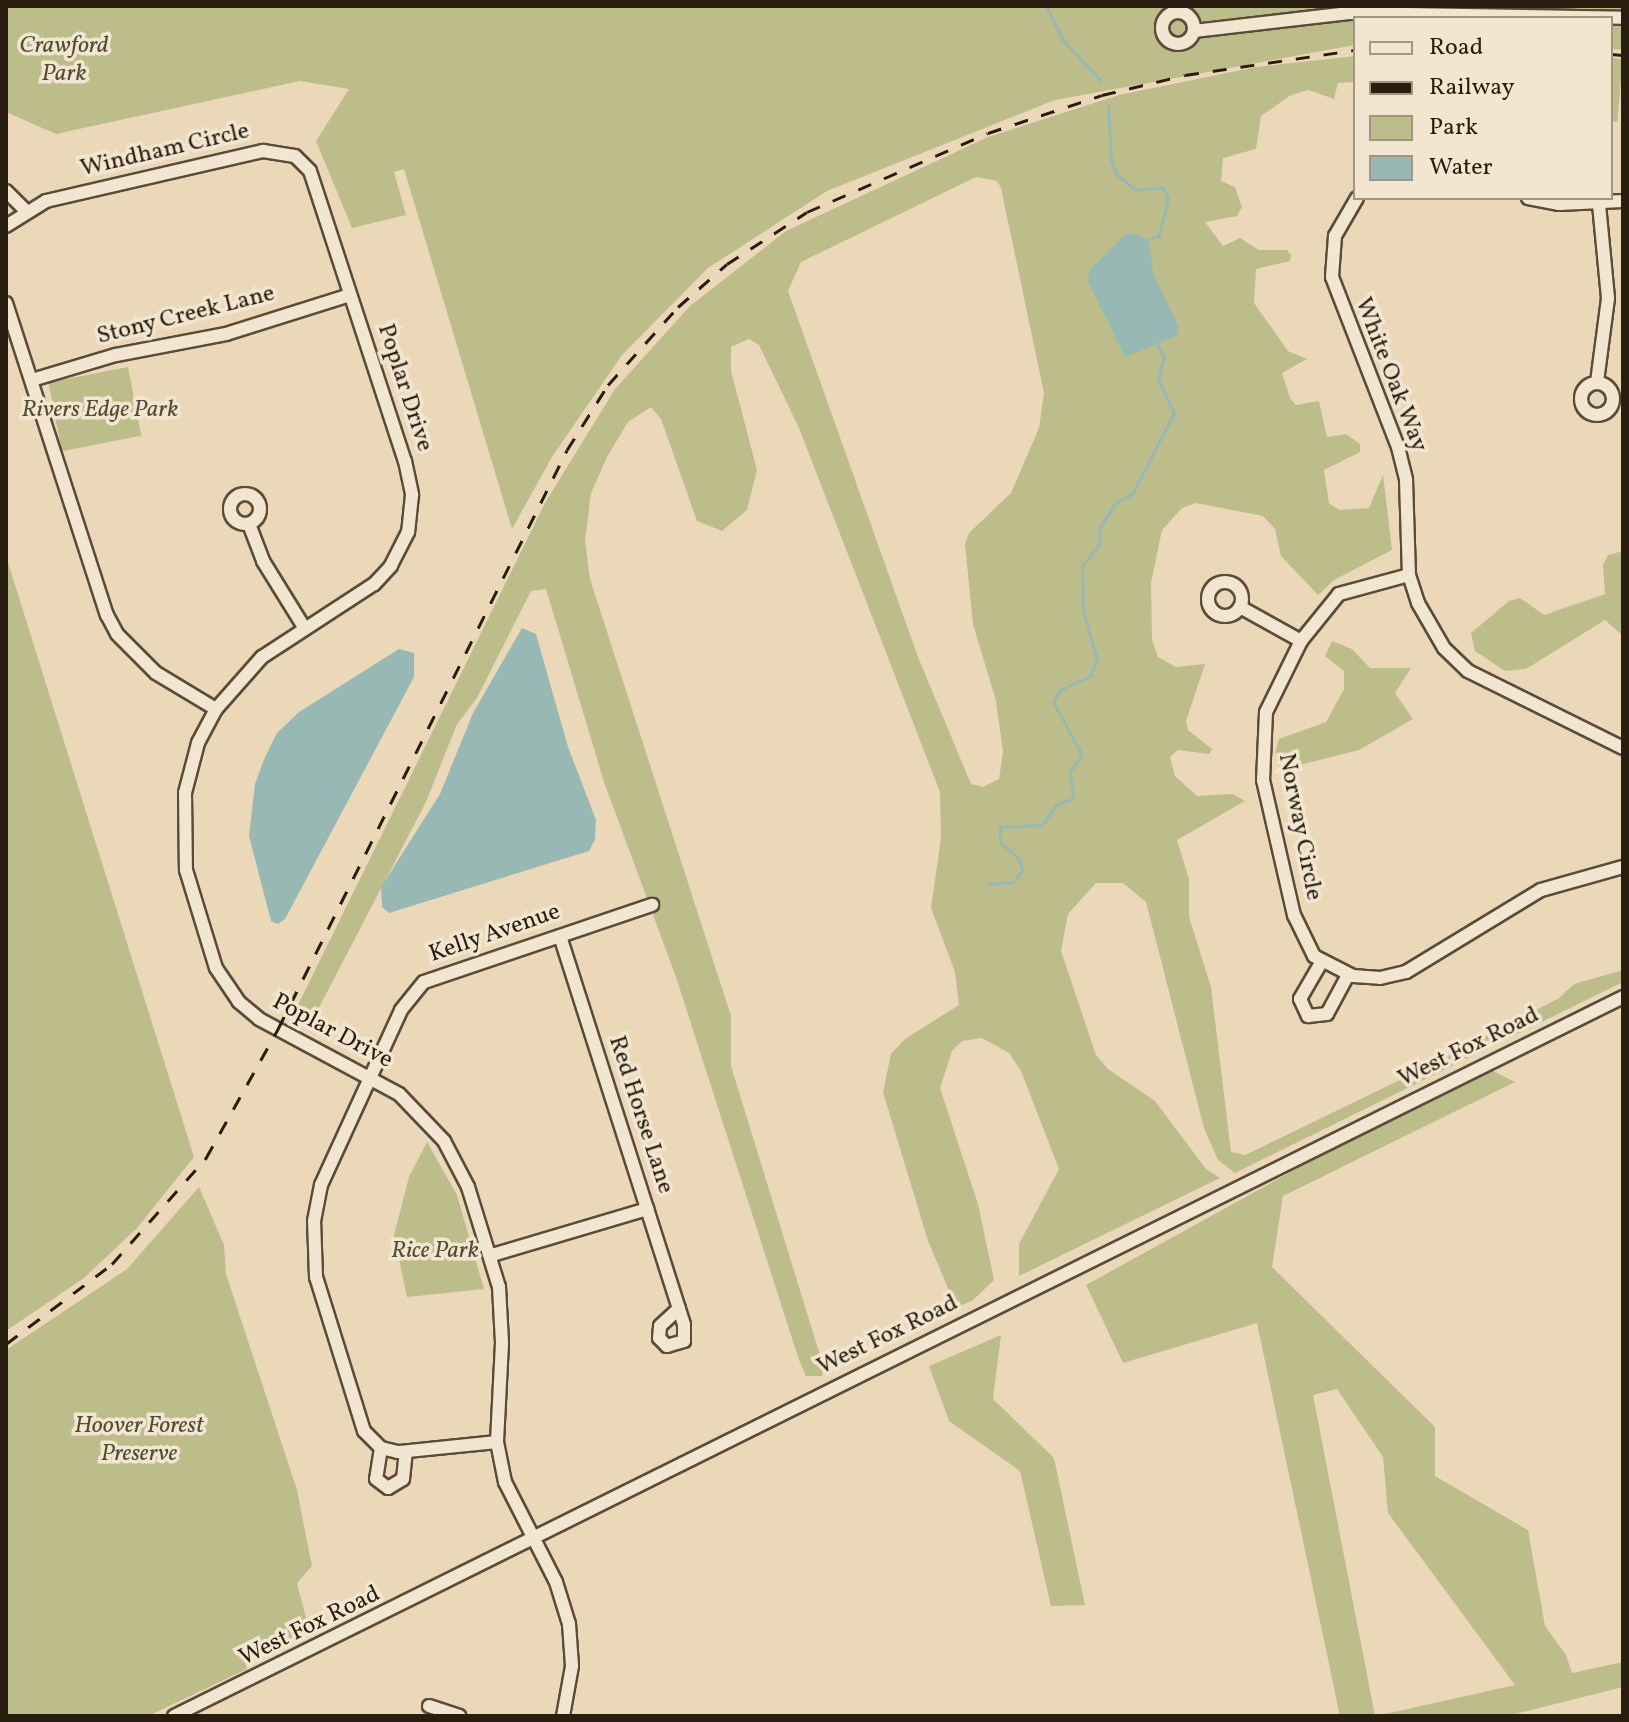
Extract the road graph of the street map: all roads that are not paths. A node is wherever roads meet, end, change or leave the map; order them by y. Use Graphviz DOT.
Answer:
graph roads {
  1 [pos="1518,15"];
  2 [pos="1553,16"];
  3 [pos="1194,31"];
  4 [pos="310,171"];
  5 [pos="6,191"];
  6 [pos="1356,200"];
  7 [pos="1552,200"];
  8 [pos="1623,201"];
  9 [pos="1599,204"];
  10 [pos="25,210"];
  11 [pos="6,226"];
  12 [pos="350,295"];
  13 [pos="6,303"];
  14 [pos="32,380"];
  15 [pos="1597,382"];
  16 [pos="249,524"];
  17 [pos="1409,575"];
  18 [pos="1240,607"];
  19 [pos="304,627"];
  20 [pos="1301,641"];
  21 [pos="216,709"];
  22 [pos="1623,748"];
  23 [pos="1623,867"];
  24 [pos="652,905"];
  25 [pos="560,936"];
  26 [pos="1322,961"];
  27 [pos="1348,975"];
  28 [pos="1623,997"];
  29 [pos="370,1076"];
  30 [pos="647,1209"];
  31 [pos="492,1255"];
  32 [pos="679,1308"];
  33 [pos="497,1442"];
  34 [pos="381,1448"];
  35 [pos="406,1452"];
  36 [pos="534,1539"];
  37 [pos="429,1706"];
  38 [pos="174,1716"];
  39 [pos="459,1716"];
  40 [pos="563,1716"];
  1 -- 2 [label="street"];
  1 -- 3 [label="street"];
  4 -- 10 [label="street, Windham Circle"];
  4 -- 12 [label="street, Poplar Drive"];
  5 -- 10 [label="street"];
  6 -- 17 [label="street, White Oak Way"];
  7 -- 9 [label="street"];
  8 -- 9 [label="street"];
  9 -- 15 [label="street"];
  10 -- 11 [label="street, Windham Circle"];
  12 -- 14 [label="street, Stony Creek Lane"];
  12 -- 19 [label="street, Poplar Drive"];
  13 -- 14 [label="street"];
  14 -- 21 [label="street"];
  16 -- 19 [label="street"];
  17 -- 20 [label="street, Norway Circle"];
  17 -- 22 [label="street, White Oak Way"];
  18 -- 20 [label="street"];
  19 -- 21 [label="street, Poplar Drive"];
  20 -- 26 [label="street, Norway Circle"];
  21 -- 29 [label="street, Poplar Drive"];
  23 -- 27 [label="street, Norway Circle"];
  24 -- 25 [label="street, Kelly Avenue"];
  25 -- 29 [label="street, Kelly Avenue"];
  25 -- 30 [label="street, Red Horse Lane"];
  26 -- 27 [label="street, Norway Circle"];
  26 -- 27 [label="street"];
  28 -- 36 [label="street, West Fox Road"];
  29 -- 31 [label="street, Poplar Drive"];
  29 -- 34 [label="street, Kelly Avenue"];
  30 -- 31 [label="street"];
  30 -- 32 [label="street, Red Horse Lane"];
  31 -- 33 [label="street, Poplar Drive"];
  33 -- 35 [label="street"];
  33 -- 36 [label="street, Poplar Drive"];
  34 -- 35 [label="street"];
  34 -- 35 [label="street"];
  36 -- 38 [label="street, West Fox Road"];
  36 -- 40 [label="street, Poplar Drive"];
  37 -- 39 [label="street"];
}
